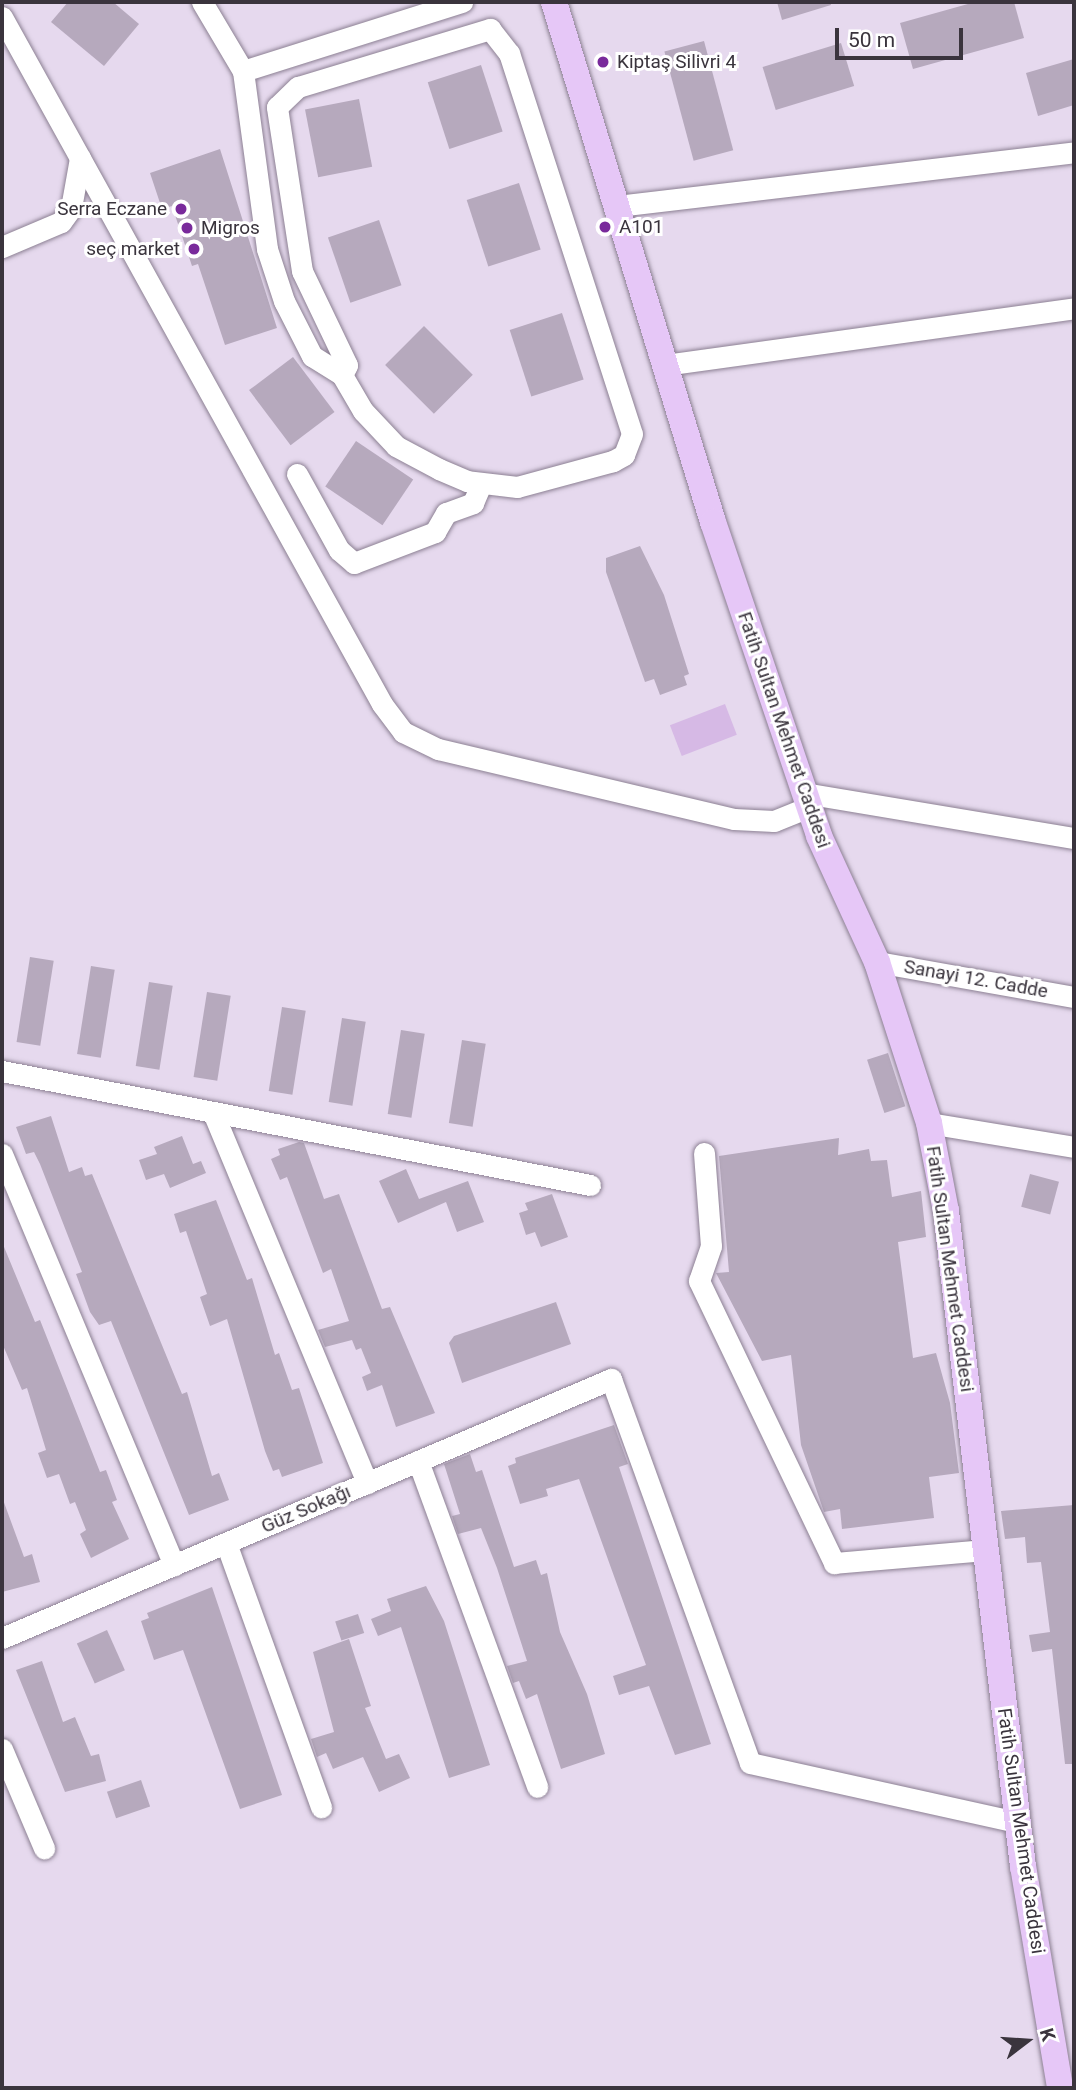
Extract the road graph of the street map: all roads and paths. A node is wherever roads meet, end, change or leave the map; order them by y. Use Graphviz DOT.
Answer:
graph roads {
  1 [pos="202,2"];
  2 [pos="462,2"];
  3 [pos="554,2"];
  4 [pos="2,17"];
  5 [pos="243,71"];
  6 [pos="1074,152"];
  7 [pos="80,158"];
  8 [pos="617,206"];
  9 [pos="2,247"];
  10 [pos="1074,308"];
  11 [pos="665,365"];
  12 [pos="342,374"];
  13 [pos="297,474"];
  14 [pos="481,484"];
  15 [pos="807,800"];
  16 [pos="1074,838"];
  17 [pos="877,961"];
  18 [pos="1074,997"];
  19 [pos="2,1071"];
  20 [pos="214,1115"];
  21 [pos="929,1123"];
  22 [pos="1074,1147"];
  23 [pos="704,1153"];
  24 [pos="2,1154"];
  25 [pos="590,1185"];
  26 [pos="418,1461"];
  27 [pos="367,1483"];
  28 [pos="226,1543"];
  29 [pos="986,1550"];
  30 [pos="174,1565"];
  31 [pos="2,1638"];
  32 [pos="2,1749"];
  33 [pos="537,1787"];
  34 [pos="321,1807"];
  35 [pos="1017,1822"];
  36 [pos="44,1848"];
  37 [pos="1060,2088"];
  1 -- 5 [label="street"];
  2 -- 5 [label="street"];
  3 -- 8 [label="main road, Fatih Sultan Mehmet Caddesi"];
  4 -- 7 [label="street"];
  5 -- 12 [label="street"];
  6 -- 8 [label="street"];
  7 -- 9 [label="street"];
  7 -- 15 [label="street"];
  8 -- 11 [label="main road, Fatih Sultan Mehmet Caddesi"];
  10 -- 11 [label="street"];
  11 -- 15 [label="main road, Fatih Sultan Mehmet Caddesi"];
  12 -- 14 [label="street"];
  12 -- 14 [label="street"];
  13 -- 14 [label="street"];
  15 -- 16 [label="street"];
  15 -- 17 [label="main road, Fatih Sultan Mehmet Caddesi"];
  17 -- 18 [label="street, Sanayi 12. Cadde"];
  17 -- 21 [label="main road, Fatih Sultan Mehmet Caddesi"];
  19 -- 20 [label="street"];
  20 -- 25 [label="street"];
  20 -- 27 [label="street"];
  21 -- 22 [label="street"];
  21 -- 29 [label="main road, Fatih Sultan Mehmet Caddesi"];
  23 -- 29 [label="street"];
  24 -- 30 [label="street"];
  26 -- 27 [label="street, Güz Sokağı"];
  26 -- 33 [label="street"];
  26 -- 35 [label="street, Güz Sokağı"];
  27 -- 28 [label="street, Güz Sokağı"];
  28 -- 30 [label="street, Güz Sokağı"];
  28 -- 34 [label="street"];
  29 -- 35 [label="main road, Fatih Sultan Mehmet Caddesi"];
  30 -- 31 [label="street, Güz Sokağı"];
  32 -- 36 [label="street"];
  35 -- 37 [label="main road, Fatih Sultan Mehmet Caddesi"];
}
